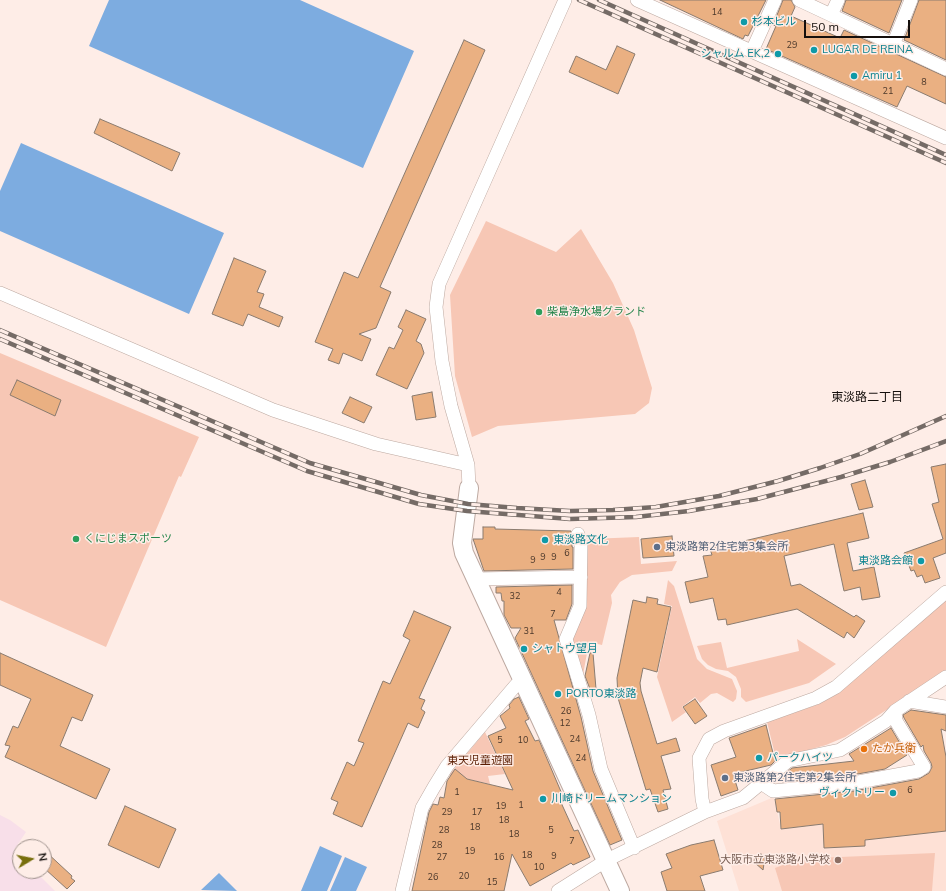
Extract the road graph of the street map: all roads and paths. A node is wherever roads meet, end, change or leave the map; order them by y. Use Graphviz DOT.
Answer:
graph roads {
  1 [pos="565,0"];
  2 [pos="637,0"];
  3 [pos="775,0"];
  4 [pos="799,0"];
  5 [pos="838,0"];
  6 [pos="911,0"];
  7 [pos="831,15"];
  8 [pos="893,45"];
  9 [pos="752,51"];
  10 [pos="946,69"];
  11 [pos="946,138"];
  12 [pos="0,293"];
  13 [pos="468,465"];
  14 [pos="470,488"];
  15 [pos="578,534"];
  16 [pos="581,577"];
  17 [pos="475,579"];
  18 [pos="946,592"];
  19 [pos="946,677"];
  20 [pos="523,681"];
  21 [pos="909,701"];
  22 [pos="946,707"];
  23 [pos="895,711"];
  24 [pos="761,783"];
  25 [pos="705,812"];
  26 [pos="634,848"];
  27 [pos="607,860"];
  28 [pos="402,891"];
  29 [pos="558,891"];
  30 [pos="620,891"];
  1 -- 13 [label="street"];
  2 -- 9 [label="street"];
  3 -- 9 [label="street"];
  4 -- 7 [label="street"];
  5 -- 7 [label="street"];
  6 -- 8 [label="street"];
  7 -- 8 [label="street"];
  8 -- 10 [label="street"];
  9 -- 11 [label="street"];
  12 -- 13 [label="street"];
  13 -- 14 [label="street"];
  14 -- 17 [label="street"];
  15 -- 16 [label="street"];
  16 -- 17 [label="street"];
  16 -- 26 [label="street"];
  17 -- 20 [label="street"];
  18 -- 25 [label="street"];
  19 -- 21 [label="street"];
  20 -- 27 [label="street"];
  20 -- 28 [label="street"];
  21 -- 22 [label="street"];
  21 -- 23 [label="street"];
  23 -- 24 [label="street"];
  23 -- 24 [label="street"];
  24 -- 25 [label="street"];
  25 -- 26 [label="street"];
  26 -- 27 [label="street"];
  27 -- 29 [label="street"];
  27 -- 30 [label="street"];
}
